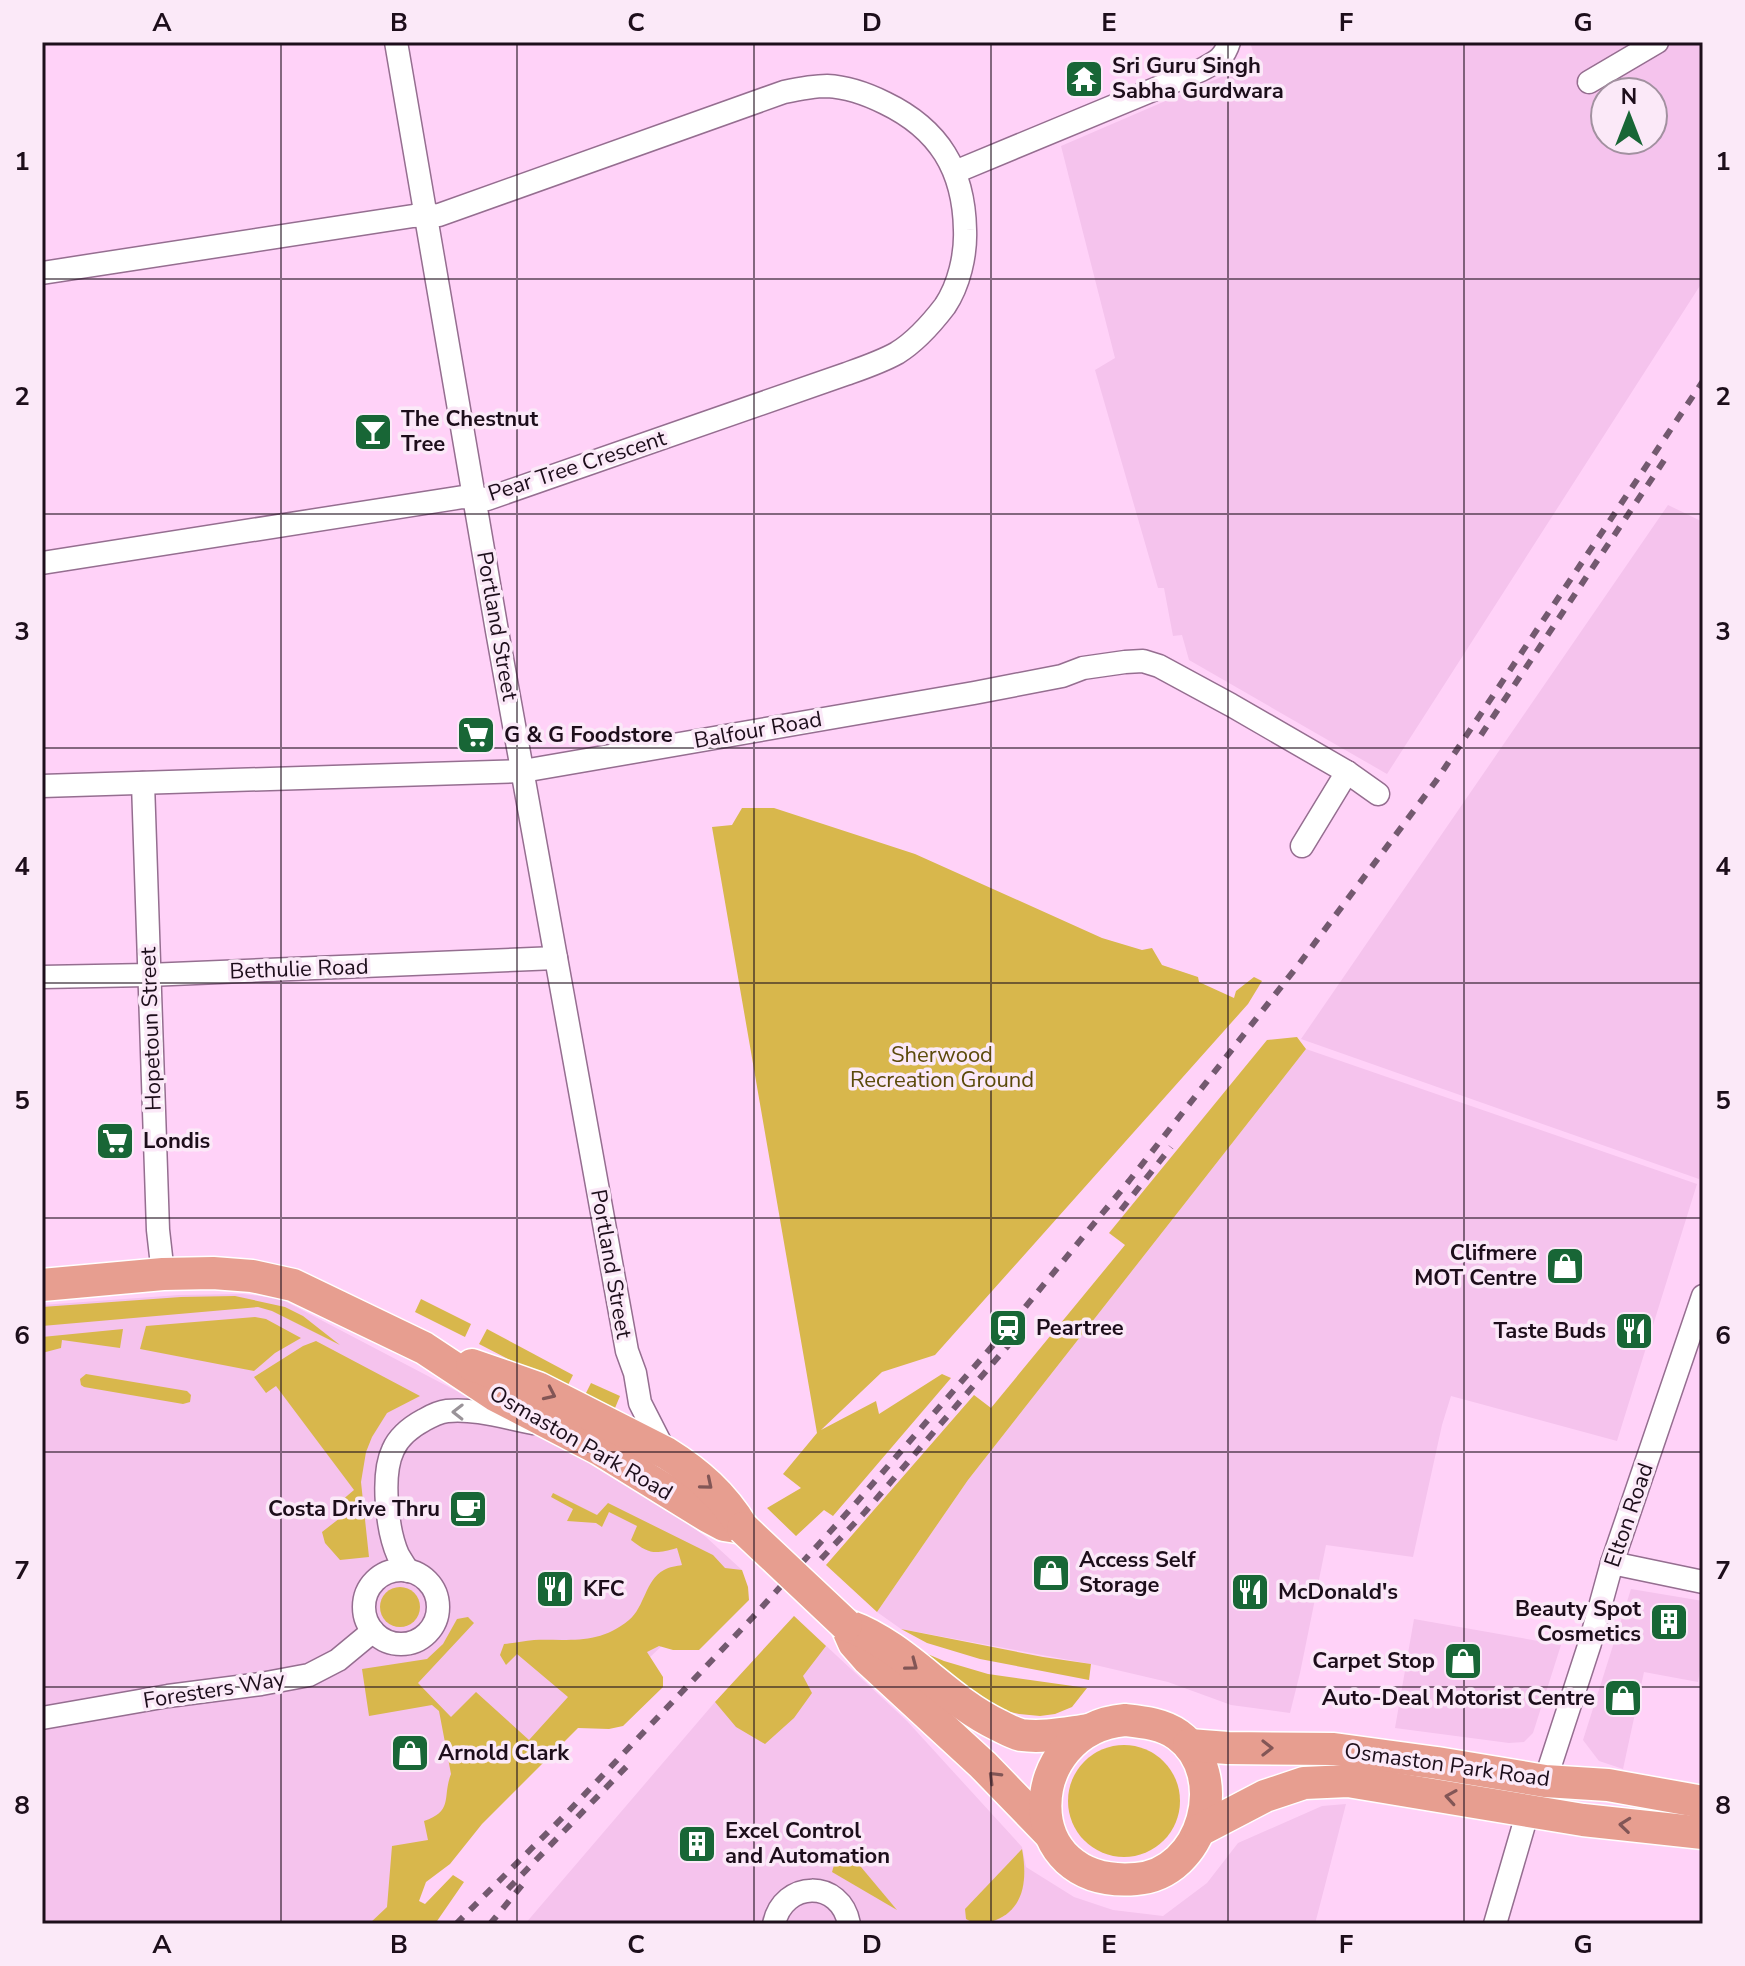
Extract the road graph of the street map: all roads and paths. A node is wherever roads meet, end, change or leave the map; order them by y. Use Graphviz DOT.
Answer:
graph roads {
  1 [pos="396,42"];
  2 [pos="1229,42"];
  3 [pos="1657,42"];
  4 [pos="1599,76"];
  5 [pos="955,172"];
  6 [pos="426,215"];
  7 [pos="42,273"];
  8 [pos="474,498"];
  9 [pos="42,563"];
  10 [pos="523,771"];
  11 [pos="1347,772"];
  12 [pos="143,783"];
  13 [pos="42,786"];
  14 [pos="1378,794"];
  15 [pos="1302,846"];
  16 [pos="556,958"];
  17 [pos="148,975"];
  18 [pos="42,977"];
  19 [pos="163,1274"];
  20 [pos="42,1285"];
  21 [pos="1703,1296"];
  22 [pos="424,1348"];
  23 [pos="627,1351"];
  24 [pos="618,1428"];
  25 [pos="562,1429"];
  26 [pos="666,1453"];
  27 [pos="674,1495"];
  28 [pos="743,1528"];
  29 [pos="1612,1563"];
  30 [pos="408,1571"];
  31 [pos="1703,1582"];
  32 [pos="846,1625"];
  33 [pos="373,1631"];
  34 [pos="42,1718"];
  35 [pos="1089,1730"];
  36 [pos="1189,1745"];
  37 [pos="1545,1781"];
  38 [pos="1703,1802"];
  39 [pos="1528,1811"];
  40 [pos="1200,1830"];
  41 [pos="1049,1833"];
  42 [pos="1703,1833"];
  43 [pos="774,1924"];
  44 [pos="849,1924"];
  45 [pos="1495,1924"];
  1 -- 6 [label="street, Portland Street"];
  2 -- 5 [label="street"];
  3 -- 4 [label="street"];
  5 -- 6 [label="street, Pear Tree Crescent"];
  5 -- 8 [label="street, Pear Tree Crescent"];
  6 -- 7 [label="street, Pear Tree Crescent"];
  6 -- 8 [label="street, Portland Street"];
  8 -- 9 [label="street, Pear Tree Crescent"];
  8 -- 10 [label="street, Portland Street"];
  10 -- 11 [label="street, Balfour Road"];
  10 -- 12 [label="street, Balfour Road"];
  10 -- 16 [label="street, Portland Street"];
  11 -- 14 [label="street, Balfour Road"];
  11 -- 15 [label="street"];
  12 -- 13 [label="street, Balfour Road"];
  12 -- 17 [label="street, Hopetoun Street"];
  16 -- 17 [label="street, Bethulie Road"];
  16 -- 23 [label="street, Portland Street"];
  17 -- 18 [label="street, Bethulie Road"];
  17 -- 19 [label="street, Hopetoun Street"];
  19 -- 20 [label="highway, Osmaston Park Road"];
  19 -- 22 [label="highway, Osmaston Park Road"];
  21 -- 29 [label="street, Elton Road"];
  22 -- 24 [label="highway, Osmaston Park Road, one-way"];
  22 -- 25 [label="highway, Osmaston Park Road"];
  23 -- 24 [label="street, Portland Street"];
  23 -- 26 [label="street, Portland Street"];
  24 -- 26 [label="highway, Osmaston Park Road"];
  24 -- 27 [label="street"];
  25 -- 27 [label="highway, Osmaston Park Road"];
  25 -- 30 [label="street, one-way"];
  26 -- 28 [label="highway, Osmaston Park Road, one-way"];
  27 -- 28 [label="highway, Osmaston Park Road"];
  28 -- 32 [label="highway, Osmaston Park Road, bridge"];
  29 -- 31 [label="street"];
  29 -- 37 [label="street, Elton Road"];
  30 -- 33 [label="street"];
  30 -- 33 [label="street"];
  32 -- 35 [label="highway, Osmaston Park Road, one-way"];
  41 -- 32 [label="highway, Osmaston Park Road, one-way"];
  33 -- 34 [label="street, Foresters Way"];
  35 -- 36 [label="highway, Osmaston Park Road"];
  35 -- 41 [label="highway"];
  36 -- 37 [label="highway, Osmaston Park Road, one-way"];
  36 -- 40 [label="highway, Osmaston Park Road"];
  37 -- 38 [label="highway, Osmaston Park Road"];
  37 -- 39 [label="street, Elton Road"];
  39 -- 40 [label="highway, Osmaston Park Road, one-way"];
  42 -- 39 [label="highway, Osmaston Park Road, one-way"];
  39 -- 45 [label="street, Elton Road"];
  40 -- 41 [label="highway, Osmaston Park Road"];
  43 -- 44 [label="street"];
}
